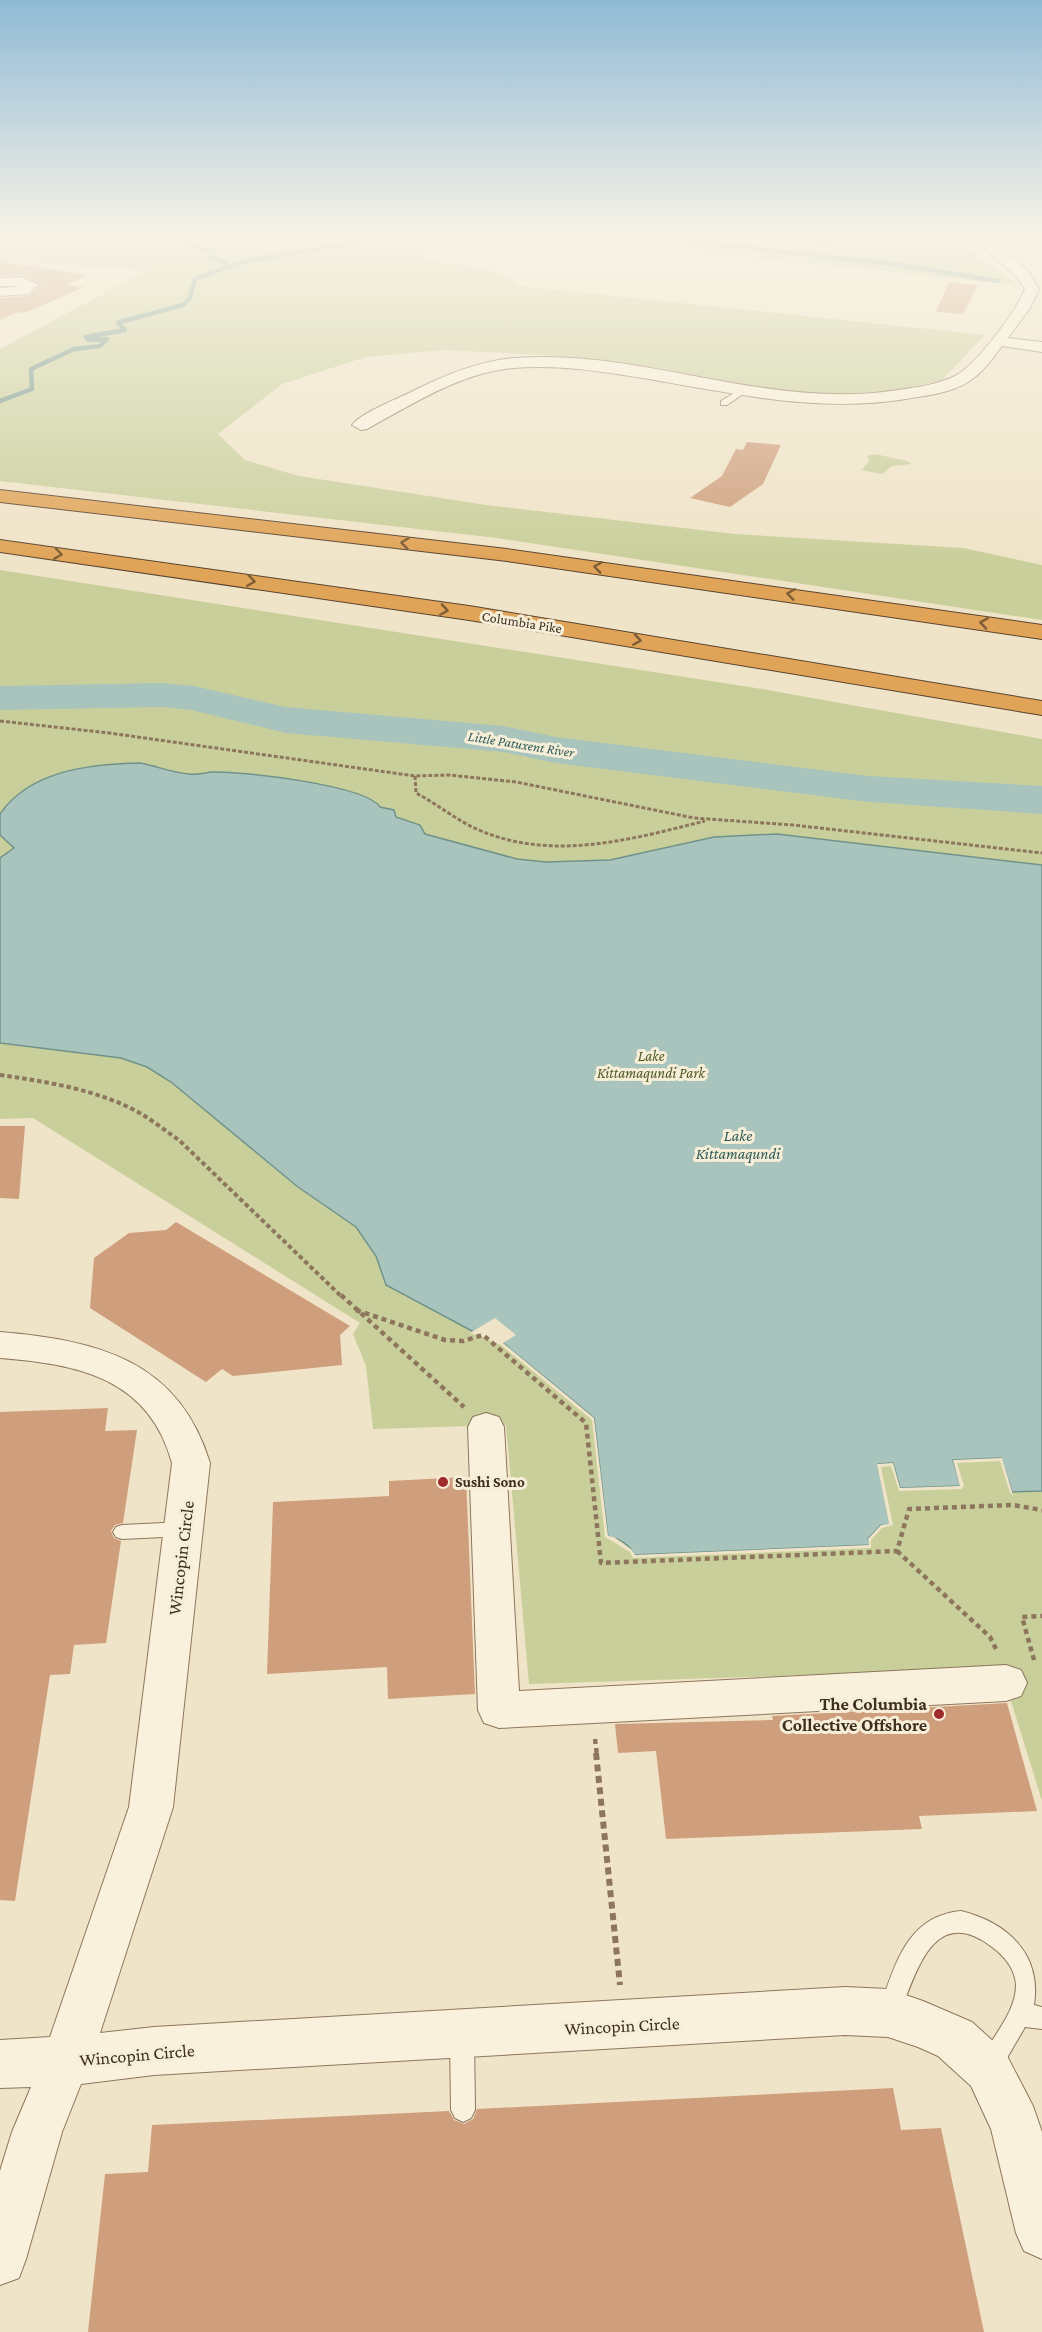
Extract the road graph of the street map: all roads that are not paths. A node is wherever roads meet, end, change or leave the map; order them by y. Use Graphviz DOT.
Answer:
graph roads {
  1 [pos="994,345"];
  2 [pos="1026,345"];
  3 [pos="1042,347"];
  4 [pos="742,392"];
  5 [pos="724,403"];
  6 [pos="361,425"];
  7 [pos="0,496"];
  8 [pos="0,546"];
  9 [pos="1042,632"];
  10 [pos="1042,708"];
  11 [pos="0,1345"];
  12 [pos="486,1427"];
  13 [pos="184,1529"];
  14 [pos="122,1532"];
  15 [pos="1003,1670"];
  16 [pos="888,2013"];
  17 [pos="1019,2014"];
  18 [pos="1042,2018"];
  19 [pos="462,2035"];
  20 [pos="66,2061"];
  21 [pos="0,2064"];
  22 [pos="988,2069"];
  23 [pos="463,2110"];
  24 [pos="1042,2234"];
  25 [pos="0,2259"];
  1 -- 4 [label="street"];
  2 -- 3 [label="street"];
  4 -- 5 [label="lane"];
  4 -- 6 [label="street"];
  9 -- 7 [label="highway, one-way"];
  8 -- 10 [label="highway, Columbia Pike, one-way"];
  11 -- 13 [label="street, Wincopin Circle"];
  12 -- 15 [label="street"];
  13 -- 14 [label="lane"];
  13 -- 20 [label="street, Wincopin Circle"];
  16 -- 17 [label="lane"];
  16 -- 19 [label="street, Wincopin Circle"];
  16 -- 22 [label="street, Wincopin Circle"];
  17 -- 18 [label="lane"];
  17 -- 22 [label="lane"];
  19 -- 20 [label="street, Wincopin Circle"];
  19 -- 23 [label="lane"];
  20 -- 21 [label="street, Wincopin Circle"];
  20 -- 25 [label="street, Wincopin Circle"];
  22 -- 24 [label="street, Wincopin Circle"];
}
